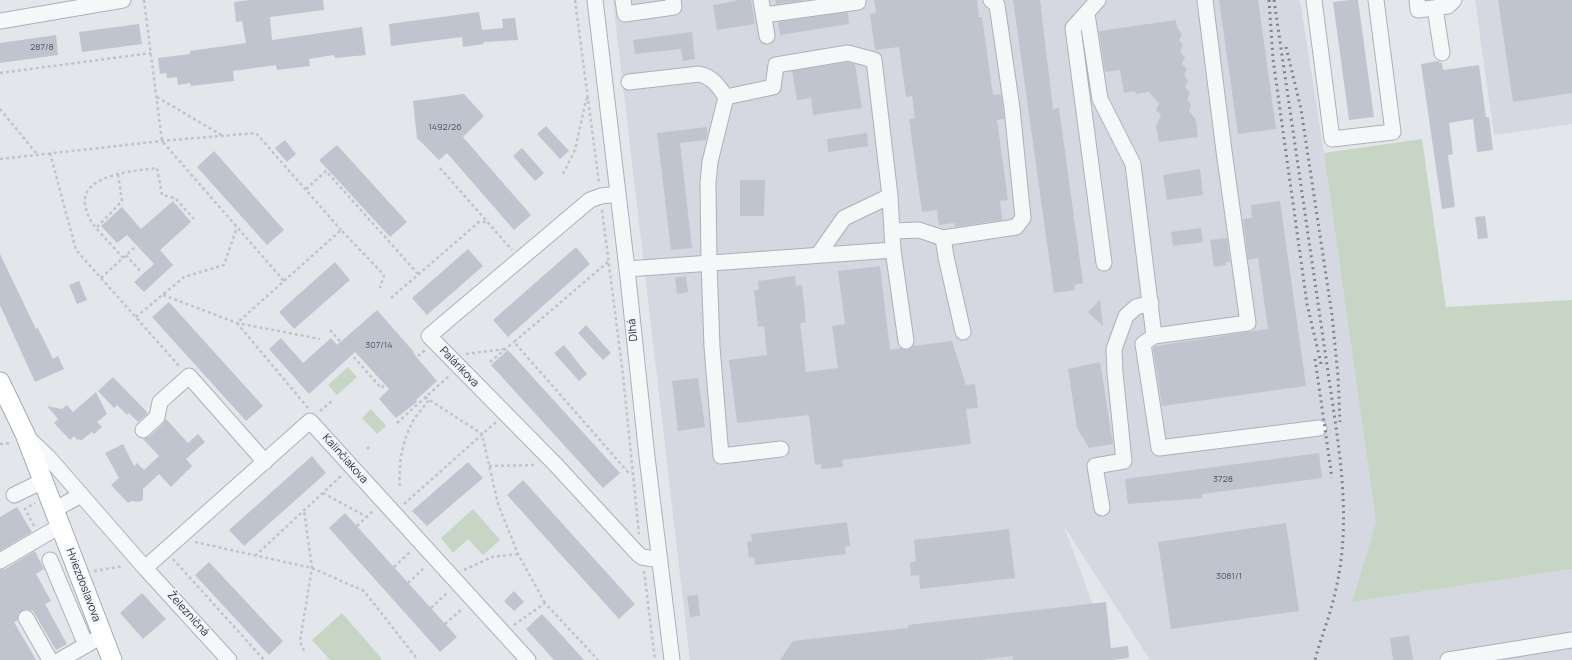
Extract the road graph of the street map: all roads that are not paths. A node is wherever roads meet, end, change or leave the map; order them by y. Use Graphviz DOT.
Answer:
graph roads {
  1 [pos="123,0"];
  2 [pos="594,0"];
  3 [pos="673,0"];
  4 [pos="762,0"];
  5 [pos="858,0"];
  6 [pos="991,0"];
  7 [pos="1098,0"];
  8 [pos="1205,0"];
  9 [pos="1314,0"];
  10 [pos="1376,0"];
  11 [pos="1416,0"];
  12 [pos="1454,0"];
  13 [pos="624,7"];
  14 [pos="1435,8"];
  15 [pos="1087,14"];
  16 [pos="764,15"];
  17 [pos="0,21"];
  18 [pos="766,36"];
  19 [pos="1442,53"];
  20 [pos="629,82"];
  21 [pos="726,97"];
  22 [pos="618,194"];
  23 [pos="890,196"];
  24 [pos="893,231"];
  25 [pos="943,238"];
  26 [pos="893,250"];
  27 [pos="818,255"];
  28 [pos="709,262"];
  29 [pos="1104,263"];
  30 [pos="627,269"];
  31 [pos="1151,304"];
  32 [pos="963,332"];
  33 [pos="1154,336"];
  34 [pos="906,341"];
  35 [pos="0,382"];
  36 [pos="1319,428"];
  37 [pos="143,430"];
  38 [pos="21,438"];
  39 [pos="781,449"];
  40 [pos="265,462"];
  41 [pos="43,481"];
  42 [pos="14,495"];
  43 [pos="81,495"];
  44 [pos="1102,508"];
  45 [pos="52,512"];
  46 [pos="50,560"];
  47 [pos="660,560"];
  48 [pos="0,561"];
  49 [pos="145,568"];
  50 [pos="26,618"];
  51 [pos="103,635"];
  52 [pos="1572,640"];
  53 [pos="86,645"];
  54 [pos="50,660"];
  55 [pos="60,660"];
  56 [pos="112,660"];
  57 [pos="229,660"];
  58 [pos="528,660"];
  59 [pos="672,660"];
  60 [pos="1448,660"];
  1 -- 17 [label="street"];
  2 -- 22 [label="street, Dlhá"];
  3 -- 13 [label="street"];
  4 -- 16 [label="street"];
  5 -- 16 [label="street"];
  6 -- 25 [label="street"];
  7 -- 15 [label="street"];
  8 -- 33 [label="street"];
  9 -- 10 [label="street"];
  11 -- 14 [label="street"];
  12 -- 14 [label="street"];
  14 -- 19 [label="street"];
  15 -- 29 [label="street"];
  15 -- 31 [label="street"];
  16 -- 18 [label="street"];
  20 -- 21 [label="street"];
  21 -- 23 [label="street"];
  21 -- 28 [label="street"];
  22 -- 30 [label="street, Dlhá"];
  22 -- 47 [label="street, Palárikova"];
  23 -- 24 [label="street"];
  23 -- 27 [label="street"];
  24 -- 25 [label="street"];
  24 -- 26 [label="street"];
  25 -- 32 [label="street"];
  26 -- 27 [label="street"];
  26 -- 34 [label="street"];
  27 -- 28 [label="street"];
  28 -- 30 [label="street"];
  28 -- 39 [label="street"];
  30 -- 47 [label="street, Dlhá"];
  31 -- 33 [label="street"];
  31 -- 44 [label="street"];
  33 -- 36 [label="street"];
  35 -- 38 [label="main road, Hviezdoslavova"];
  37 -- 40 [label="street"];
  38 -- 41 [label="main road, Hviezdoslavova"];
  38 -- 43 [label="street, Hviezdoslavova"];
  40 -- 49 [label="street"];
  40 -- 58 [label="street, Kalinčiakova"];
  41 -- 42 [label="street"];
  41 -- 45 [label="main road, Hviezdoslavova"];
  43 -- 45 [label="street"];
  43 -- 49 [label="street, Hviezdoslavova"];
  45 -- 48 [label="street"];
  45 -- 51 [label="main road, Hviezdoslavova"];
  46 -- 53 [label="street"];
  47 -- 59 [label="street, Dlhá"];
  49 -- 57 [label="street, Železničná"];
  50 -- 54 [label="street"];
  51 -- 53 [label="street"];
  51 -- 56 [label="main road, Hviezdoslavova"];
  52 -- 60 [label="street"];
  53 -- 55 [label="street"];
}
